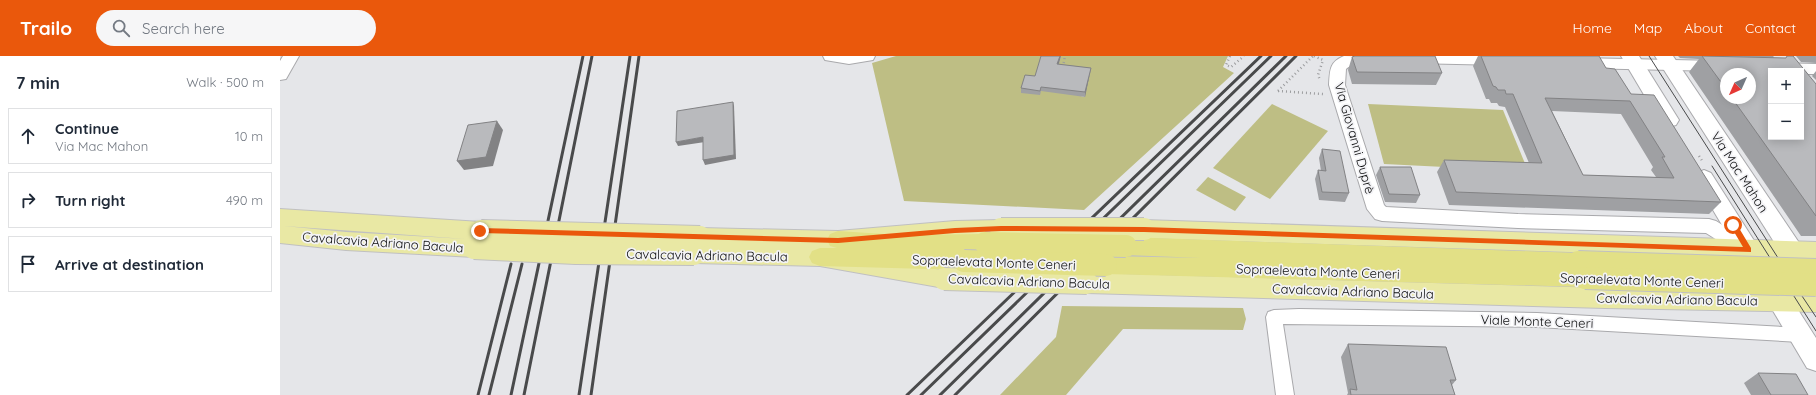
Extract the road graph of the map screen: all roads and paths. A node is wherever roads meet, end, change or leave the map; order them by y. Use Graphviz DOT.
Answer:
graph roads {
  1 [pos="291,56"];
  2 [pos="831,56"];
  3 [pos="867,56"];
  4 [pos="1065,56"];
  5 [pos="1230,56"];
  6 [pos="1244,56"];
  7 [pos="1313,56"];
  8 [pos="1632,60"];
  9 [pos="1517,61"];
  10 [pos="1667,61"];
  11 [pos="1564,62"];
  12 [pos="1063,67"];
  13 [pos="1737,67"];
  14 [pos="1761,68"];
  15 [pos="1816,69"];
  16 [pos="1768,70"];
  17 [pos="1804,74"];
  18 [pos="280,75"];
  19 [pos="1323,94"];
  20 [pos="1678,135"];
  21 [pos="1694,161"];
  22 [pos="280,217"];
  23 [pos="280,234"];
  24 [pos="993,236"];
  25 [pos="477,240"];
  26 [pos="838,240"];
  27 [pos="697,246"];
  28 [pos="1748,250"];
  29 [pos="1238,251"];
  30 [pos="1792,251"];
  31 [pos="1816,251"];
  32 [pos="820,257"];
  33 [pos="1581,270"];
  34 [pos="1816,270"];
  35 [pos="1816,286"];
  36 [pos="1780,301"];
  37 [pos="1816,302"];
  38 [pos="1800,335"];
  39 [pos="1816,360"];
  40 [pos="1286,395"];
  1 -- 18 [label="street"];
  2 -- 3 [label="street"];
  4 -- 12 [label="path"];
  5 -- 6 [label="path"];
  7 -- 19 [label="path"];
  8 -- 10 [label="street"];
  8 -- 11 [label="street"];
  8 -- 20 [label="main road"];
  9 -- 28 [label="street, Via Giovanni Duprè"];
  10 -- 13 [label="street"];
  10 -- 30 [label="main road, Via Mac Mahon"];
  14 -- 16 [label="street"];
  15 -- 17 [label="street"];
  21 -- 28 [label="main road"];
  22 -- 25 [label="main road, Cavalcavia Adriano Bacula"];
  23 -- 25 [label="main road, Cavalcavia Adriano Bacula"];
  24 -- 26 [label="highway, Cavalcavia Adriano Bacula"];
  24 -- 28 [label="main road, Cavalcavia Adriano Bacula, bridge"];
  24 -- 29 [label="highway, Cavalcavia Adriano Bacula, bridge"];
  25 -- 27 [label="main road, Cavalcavia Adriano Bacula, bridge"];
  26 -- 27 [label="main road, Cavalcavia Adriano Bacula"];
  27 -- 32 [label="main road, Cavalcavia Adriano Bacula"];
  28 -- 30 [label="main road"];
  28 -- 36 [label="main road"];
  29 -- 33 [label="highway, Sopraelevata Monte Ceneri"];
  30 -- 31 [label="main road"];
  30 -- 35 [label="main road, Via Mac Mahon"];
  32 -- 33 [label="highway, Sopraelevata Monte Ceneri, bridge"];
  32 -- 36 [label="main road, Cavalcavia Adriano Bacula, bridge"];
  33 -- 34 [label="highway, Sopraelevata Monte Ceneri, bridge"];
  33 -- 35 [label="highway, Sopraelevata Monte Ceneri, bridge"];
  36 -- 37 [label="main road"];
  36 -- 38 [label="main road"];
  38 -- 39 [label="main road"];
  38 -- 40 [label="street, Viale Monte Ceneri"];
}
